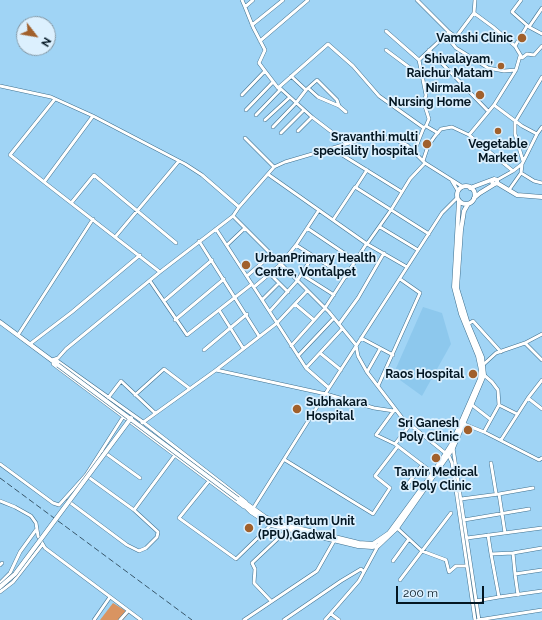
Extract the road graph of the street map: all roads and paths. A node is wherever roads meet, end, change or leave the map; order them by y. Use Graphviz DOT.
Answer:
graph roads {
  1 [pos="242,0"];
  2 [pos="254,0"];
  3 [pos="283,0"];
  4 [pos="308,0"];
  5 [pos="417,0"];
  6 [pos="475,0"];
  7 [pos="521,0"];
  8 [pos="245,7"];
  9 [pos="542,8"];
  10 [pos="474,13"];
  11 [pos="252,25"];
  12 [pos="528,27"];
  13 [pos="386,31"];
  14 [pos="449,32"];
  15 [pos="542,34"];
  16 [pos="456,38"];
  17 [pos="260,41"];
  18 [pos="515,46"];
  19 [pos="542,46"];
  20 [pos="386,50"];
  21 [pos="429,50"];
  22 [pos="522,58"];
  23 [pos="419,60"];
  24 [pos="516,70"];
  25 [pos="264,71"];
  26 [pos="291,76"];
  27 [pos="421,76"];
  28 [pos="542,77"];
  29 [pos="273,82"];
  30 [pos="0,86"];
  31 [pos="279,88"];
  32 [pos="307,89"];
  33 [pos="242,95"];
  34 [pos="290,96"];
  35 [pos="55,99"];
  36 [pos="296,103"];
  37 [pos="494,105"];
  38 [pos="339,106"];
  39 [pos="246,110"];
  40 [pos="304,110"];
  41 [pos="346,112"];
  42 [pos="488,112"];
  43 [pos="256,115"];
  44 [pos="93,116"];
  45 [pos="312,117"];
  46 [pos="266,120"];
  47 [pos="516,122"];
  48 [pos="273,127"];
  49 [pos="425,127"];
  50 [pos="542,127"];
  51 [pos="298,131"];
  52 [pos="281,133"];
  53 [pos="438,133"];
  54 [pos="537,134"];
  55 [pos="469,135"];
  56 [pos="245,138"];
  57 [pos="346,143"];
  58 [pos="331,148"];
  59 [pos="414,152"];
  60 [pos="179,161"];
  61 [pos="424,162"];
  62 [pos="522,163"];
  63 [pos="274,167"];
  64 [pos="367,170"];
  65 [pos="513,171"];
  66 [pos="521,173"];
  67 [pos="268,175"];
  68 [pos="451,179"];
  69 [pos="44,182"];
  70 [pos="495,182"];
  71 [pos="542,183"];
  72 [pos="356,187"];
  73 [pos="463,187"];
  74 [pos="470,188"];
  75 [pos="509,190"];
  76 [pos="458,191"];
  77 [pos="402,192"];
  78 [pos="542,197"];
  79 [pos="458,199"];
  80 [pos="473,199"];
  81 [pos="72,202"];
  82 [pos="468,204"];
  83 [pos="239,207"];
  84 [pos="138,210"];
  85 [pos="319,210"];
  86 [pos="391,210"];
  87 [pos="233,216"];
  88 [pos="93,219"];
  89 [pos="333,220"];
  90 [pos="380,227"];
  91 [pos="245,228"];
  92 [pos="306,228"];
  93 [pos="216,230"];
  94 [pos="429,234"];
  95 [pos="116,236"];
  96 [pos="199,241"];
  97 [pos="176,243"];
  98 [pos="367,243"];
  99 [pos="227,245"];
  100 [pos="296,245"];
  101 [pos="418,250"];
  102 [pos="384,253"];
  103 [pos="140,255"];
  104 [pos="271,255"];
  105 [pos="313,256"];
  106 [pos="212,260"];
  107 [pos="356,261"];
  108 [pos="281,264"];
  109 [pos="407,267"];
  110 [pos="160,272"];
  111 [pos="270,274"];
  112 [pos="301,274"];
  113 [pos="247,276"];
  114 [pos="346,277"];
  115 [pos="224,278"];
  116 [pos="400,279"];
  117 [pos="150,281"];
  118 [pos="297,282"];
  119 [pos="279,283"];
  120 [pos="252,284"];
  121 [pos="254,288"];
  122 [pos="307,291"];
  123 [pos="288,292"];
  124 [pos="334,295"];
  125 [pos="236,297"];
  126 [pos="262,300"];
  127 [pos="164,301"];
  128 [pos="295,304"];
  129 [pos="325,308"];
  130 [pos="219,310"];
  131 [pos="270,311"];
  132 [pos="246,314"];
  133 [pos="334,318"];
  134 [pos="176,320"];
  135 [pos="314,320"];
  136 [pos="0,322"];
  137 [pos="277,323"];
  138 [pos="339,324"];
  139 [pos="468,324"];
  140 [pos="230,329"];
  141 [pos="342,329"];
  142 [pos="18,334"];
  143 [pos="542,334"];
  144 [pos="259,336"];
  145 [pos="361,338"];
  146 [pos="525,343"];
  147 [pos="30,344"];
  148 [pos="291,346"];
  149 [pos="356,346"];
  150 [pos="243,348"];
  151 [pos="380,349"];
  152 [pos="204,350"];
  153 [pos="501,352"];
  154 [pos="320,353"];
  155 [pos="393,354"];
  156 [pos="298,356"];
  157 [pos="53,360"];
  158 [pos="542,360"];
  159 [pos="484,364"];
  160 [pos="306,368"];
  161 [pos="216,370"];
  162 [pos="341,370"];
  163 [pos="367,372"];
  164 [pos="484,375"];
  165 [pos="542,380"];
  166 [pos="378,386"];
  167 [pos="189,388"];
  168 [pos="329,388"];
  169 [pos="326,394"];
  170 [pos="135,395"];
  171 [pos="108,397"];
  172 [pos="528,398"];
  173 [pos="104,403"];
  174 [pos="472,405"];
  175 [pos="499,405"];
  176 [pos="542,409"];
  177 [pos="395,410"];
  178 [pos="155,413"];
  179 [pos="517,414"];
  180 [pos="123,417"];
  181 [pos="131,418"];
  182 [pos="490,419"];
  183 [pos="143,422"];
  184 [pos="464,424"];
  185 [pos="410,425"];
  186 [pos="138,426"];
  187 [pos="484,432"];
  188 [pos="501,440"];
  189 [pos="396,445"];
  190 [pos="452,447"];
  191 [pos="102,451"];
  192 [pos="448,454"];
  193 [pos="174,455"];
  194 [pos="542,458"];
  195 [pos="285,460"];
  196 [pos="491,463"];
  197 [pos="0,464"];
  198 [pos="422,465"];
  199 [pos="433,473"];
  200 [pos="86,475"];
  201 [pos="140,478"];
  202 [pos="209,481"];
  203 [pos="406,488"];
  204 [pos="533,488"];
  205 [pos="499,494"];
  206 [pos="65,499"];
  207 [pos="461,499"];
  208 [pos="0,501"];
  209 [pos="529,509"];
  210 [pos="134,510"];
  211 [pos="252,510"];
  212 [pos="452,513"];
  213 [pos="502,513"];
  214 [pos="464,520"];
  215 [pos="271,525"];
  216 [pos="397,528"];
  217 [pos="542,528"];
  218 [pos="36,530"];
  219 [pos="287,530"];
  220 [pos="505,533"];
  221 [pos="488,535"];
  222 [pos="467,538"];
  223 [pos="409,539"];
  224 [pos="334,541"];
  225 [pos="378,544"];
  226 [pos="42,545"];
  227 [pos="542,548"];
  228 [pos="422,551"];
  229 [pos="513,553"];
  230 [pos="492,554"];
  231 [pos="393,561"];
  232 [pos="467,566"];
  233 [pos="542,570"];
  234 [pos="363,571"];
  235 [pos="516,574"];
  236 [pos="400,580"];
  237 [pos="0,583"];
  238 [pos="0,587"];
  239 [pos="542,591"];
  240 [pos="0,592"];
  241 [pos="518,595"];
  242 [pos="110,597"];
  243 [pos="499,597"];
  244 [pos="271,601"];
  245 [pos="476,601"];
  246 [pos="542,610"];
  247 [pos="128,611"];
  248 [pos="331,614"];
  249 [pos="94,620"];
  250 [pos="120,620"];
  251 [pos="141,620"];
  252 [pos="244,620"];
  253 [pos="284,620"];
  254 [pos="325,620"];
  255 [pos="339,620"];
  256 [pos="477,620"];
  1 -- 8 [label="street"];
  2 -- 8 [label="street"];
  3 -- 11 [label="street"];
  4 -- 17 [label="street"];
  5 -- 14 [label="street"];
  6 -- 10 [label="street"];
  7 -- 12 [label="street"];
  8 -- 11 [label="street"];
  9 -- 12 [label="street"];
  10 -- 16 [label="street"];
  10 -- 18 [label="street"];
  11 -- 17 [label="street"];
  12 -- 15 [label="street"];
  12 -- 18 [label="street"];
  13 -- 23 [label="street"];
  14 -- 16 [label="street"];
  14 -- 21 [label="street"];
  16 -- 24 [label="street"];
  17 -- 25 [label="street"];
  18 -- 22 [label="street"];
  19 -- 22 [label="street"];
  20 -- 27 [label="street"];
  21 -- 23 [label="street"];
  21 -- 42 [label="street"];
  22 -- 24 [label="street"];
  23 -- 27 [label="street"];
  24 -- 37 [label="street"];
  25 -- 29 [label="street"];
  25 -- 33 [label="street"];
  26 -- 31 [label="street"];
  26 -- 32 [label="street"];
  26 -- 49 [label="street"];
  27 -- 49 [label="street"];
  28 -- 47 [label="street"];
  29 -- 31 [label="street"];
  29 -- 39 [label="street"];
  30 -- 35 [label="street"];
  31 -- 34 [label="street"];
  31 -- 43 [label="street"];
  32 -- 36 [label="street"];
  32 -- 38 [label="street"];
  32 -- 38 [label="street"];
  34 -- 36 [label="street"];
  34 -- 46 [label="street"];
  35 -- 44 [label="street"];
  35 -- 69 [label="street"];
  36 -- 40 [label="street"];
  36 -- 48 [label="street"];
  37 -- 42 [label="street"];
  37 -- 47 [label="street"];
  38 -- 41 [label="street"];
  40 -- 45 [label="street"];
  40 -- 52 [label="street"];
  42 -- 55 [label="street"];
  44 -- 60 [label="street"];
  44 -- 69 [label="street"];
  45 -- 51 [label="street"];
  45 -- 57 [label="street"];
  47 -- 54 [label="street"];
  47 -- 62 [label="street"];
  49 -- 53 [label="street"];
  49 -- 59 [label="street"];
  50 -- 54 [label="street"];
  53 -- 55 [label="street"];
  53 -- 61 [label="street"];
  54 -- 62 [label="street"];
  55 -- 65 [label="street"];
  56 -- 63 [label="street"];
  57 -- 58 [label="street"];
  57 -- 59 [label="street"];
  58 -- 63 [label="street"];
  58 -- 64 [label="street"];
  59 -- 61 [label="street"];
  60 -- 83 [label="street"];
  60 -- 84 [label="street"];
  61 -- 68 [label="street"];
  61 -- 77 [label="street"];
  62 -- 65 [label="street"];
  62 -- 66 [label="street"];
  63 -- 67 [label="street"];
  64 -- 72 [label="street"];
  64 -- 77 [label="street"];
  65 -- 70 [label="street"];
  66 -- 71 [label="street"];
  66 -- 75 [label="street"];
  67 -- 83 [label="street"];
  67 -- 85 [label="street"];
  68 -- 73 [label="street"];
  68 -- 76 [label="street"];
  69 -- 81 [label="street"];
  70 -- 74 [label="main road"];
  70 -- 75 [label="main road"];
  70 -- 80 [label="main road"];
  72 -- 86 [label="street"];
  72 -- 89 [label="street"];
  73 -- 74 [label="main road"];
  73 -- 76 [label="main road"];
  74 -- 80 [label="main road"];
  75 -- 78 [label="main road"];
  76 -- 79 [label="main road"];
  77 -- 86 [label="street"];
  79 -- 82 [label="main road"];
  79 -- 94 [label="street"];
  79 -- 190 [label="main road"];
  80 -- 82 [label="main road"];
  81 -- 84 [label="street"];
  81 -- 88 [label="street"];
  82 -- 139 [label="main road"];
  83 -- 87 [label="street"];
  84 -- 95 [label="street"];
  84 -- 97 [label="street"];
  85 -- 89 [label="street"];
  85 -- 92 [label="street"];
  86 -- 90 [label="street"];
  86 -- 94 [label="street"];
  87 -- 91 [label="street"];
  87 -- 93 [label="street"];
  88 -- 95 [label="street"];
  88 -- 142 [label="street"];
  89 -- 98 [label="street"];
  90 -- 98 [label="street"];
  90 -- 101 [label="street"];
  91 -- 99 [label="street"];
  91 -- 104 [label="street"];
  92 -- 100 [label="street"];
  92 -- 107 [label="street"];
  93 -- 96 [label="street"];
  93 -- 99 [label="street"];
  94 -- 101 [label="street"];
  95 -- 103 [label="street"];
  96 -- 106 [label="street"];
  96 -- 110 [label="street"];
  98 -- 102 [label="street"];
  98 -- 107 [label="street"];
  99 -- 113 [label="street"];
  100 -- 105 [label="street"];
  100 -- 108 [label="street"];
  101 -- 109 [label="street"];
  102 -- 109 [label="street"];
  102 -- 138 [label="street"];
  103 -- 110 [label="street"];
  103 -- 147 [label="street"];
  104 -- 108 [label="street"];
  104 -- 113 [label="street"];
  105 -- 112 [label="street"];
  105 -- 114 [label="street"];
  106 -- 115 [label="street"];
  106 -- 127 [label="street"];
  107 -- 114 [label="street"];
  108 -- 111 [label="street"];
  108 -- 118 [label="street"];
  109 -- 116 [label="street"];
  110 -- 117 [label="street"];
  111 -- 119 [label="street"];
  111 -- 121 [label="street"];
  112 -- 118 [label="street"];
  112 -- 124 [label="street"];
  113 -- 120 [label="street"];
  114 -- 124 [label="street"];
  115 -- 125 [label="street"];
  115 -- 134 [label="street"];
  116 -- 145 [label="street"];
  116 -- 155 [label="street"];
  117 -- 127 [label="street"];
  117 -- 157 [label="street"];
  118 -- 122 [label="street"];
  118 -- 123 [label="street"];
  119 -- 123 [label="street"];
  119 -- 126 [label="street"];
  120 -- 121 [label="street"];
  120 -- 125 [label="street"];
  121 -- 126 [label="street"];
  122 -- 128 [label="street"];
  122 -- 129 [label="street"];
  123 -- 131 [label="street"];
  124 -- 129 [label="street"];
  125 -- 130 [label="street"];
  125 -- 132 [label="street"];
  126 -- 131 [label="street"];
  127 -- 134 [label="street"];
  128 -- 135 [label="street"];
  128 -- 137 [label="street"];
  129 -- 133 [label="street"];
  129 -- 135 [label="street"];
  130 -- 134 [label="street"];
  130 -- 140 [label="street"];
  131 -- 137 [label="street"];
  132 -- 140 [label="street"];
  132 -- 144 [label="street"];
  133 -- 138 [label="street"];
  133 -- 156 [label="street"];
  135 -- 148 [label="street"];
  136 -- 142 [label="main road"];
  137 -- 144 [label="street"];
  137 -- 148 [label="street"];
  138 -- 141 [label="street"];
  139 -- 153 [label="street"];
  139 -- 159 [label="main road"];
  140 -- 150 [label="street"];
  140 -- 152 [label="street"];
  141 -- 149 [label="street"];
  141 -- 154 [label="street"];
  142 -- 147 [label="main road"];
  143 -- 146 [label="street"];
  144 -- 150 [label="street"];
  145 -- 149 [label="street"];
  145 -- 151 [label="street"];
  146 -- 153 [label="street"];
  146 -- 158 [label="street"];
  147 -- 157 [label="main road"];
  148 -- 156 [label="street"];
  149 -- 162 [label="street"];
  149 -- 163 [label="street"];
  150 -- 161 [label="street"];
  151 -- 155 [label="street"];
  151 -- 163 [label="street"];
  153 -- 159 [label="street"];
  154 -- 160 [label="street"];
  154 -- 162 [label="street"];
  155 -- 166 [label="street"];
  156 -- 160 [label="street"];
  157 -- 171 [label="street"];
  157 -- 173 [label="street"];
  157 -- 181 [label="main road, bridge"];
  159 -- 164 [label="main road"];
  160 -- 168 [label="street"];
  161 -- 167 [label="street"];
  161 -- 169 [label="street"];
  162 -- 168 [label="street"];
  163 -- 166 [label="street"];
  164 -- 174 [label="main road"];
  164 -- 175 [label="street"];
  165 -- 172 [label="street"];
  166 -- 177 [label="street"];
  167 -- 170 [label="street"];
  167 -- 178 [label="street"];
  168 -- 169 [label="street"];
  169 -- 177 [label="street"];
  169 -- 195 [label="street"];
  170 -- 171 [label="street"];
  170 -- 178 [label="street"];
  171 -- 173 [label="street"];
  171 -- 183 [label="street"];
  172 -- 176 [label="street"];
  172 -- 179 [label="street"];
  173 -- 180 [label="street"];
  174 -- 182 [label="street"];
  174 -- 184 [label="main road"];
  175 -- 179 [label="street"];
  175 -- 182 [label="street"];
  177 -- 185 [label="street"];
  177 -- 189 [label="street"];
  178 -- 183 [label="street"];
  179 -- 188 [label="street"];
  180 -- 186 [label="street"];
  180 -- 191 [label="street"];
  181 -- 211 [label="main road, bridge"];
  181 -- 238 [label="main road, bridge"];
  182 -- 187 [label="street"];
  183 -- 186 [label="street"];
  183 -- 211 [label="street"];
  184 -- 187 [label="street"];
  184 -- 190 [label="main road"];
  185 -- 189 [label="street"];
  185 -- 192 [label="street"];
  186 -- 193 [label="street"];
  187 -- 188 [label="street"];
  188 -- 194 [label="street"];
  189 -- 195 [label="street"];
  189 -- 198 [label="street"];
  190 -- 192 [label="main road"];
  190 -- 207 [label="street"];
  191 -- 200 [label="street"];
  191 -- 201 [label="street"];
  192 -- 199 [label="main road"];
  192 -- 216 [label="main road"];
  192 -- 232 [label="street"];
  193 -- 202 [label="street"];
  193 -- 210 [label="street"];
  195 -- 211 [label="street"];
  196 -- 205 [label="street"];
  197 -- 206 [label="street"];
  198 -- 199 [label="street"];
  198 -- 203 [label="street"];
  199 -- 225 [label="main road"];
  200 -- 206 [label="street"];
  200 -- 210 [label="street"];
  202 -- 211 [label="street"];
  202 -- 215 [label="street"];
  204 -- 205 [label="street"];
  205 -- 207 [label="street"];
  205 -- 213 [label="street"];
  206 -- 210 [label="street"];
  207 -- 214 [label="street"];
  208 -- 218 [label="street"];
  209 -- 213 [label="street"];
  211 -- 215 [label="main road"];
  211 -- 225 [label="main road"];
  212 -- 228 [label="street"];
  213 -- 214 [label="street"];
  213 -- 220 [label="street"];
  214 -- 222 [label="street"];
  215 -- 219 [label="main road"];
  216 -- 223 [label="street"];
  216 -- 225 [label="main road"];
  217 -- 220 [label="street"];
  218 -- 226 [label="street"];
  218 -- 237 [label="street"];
  219 -- 224 [label="main road"];
  219 -- 244 [label="street"];
  220 -- 221 [label="street"];
  221 -- 222 [label="street"];
  221 -- 230 [label="street"];
  222 -- 245 [label="street"];
  223 -- 228 [label="street"];
  223 -- 231 [label="street"];
  224 -- 225 [label="main road"];
  224 -- 244 [label="street"];
  225 -- 234 [label="street"];
  226 -- 240 [label="street"];
  226 -- 242 [label="street"];
  227 -- 229 [label="street"];
  228 -- 232 [label="street"];
  228 -- 236 [label="street"];
  229 -- 230 [label="street"];
  229 -- 235 [label="street"];
  230 -- 243 [label="street"];
  232 -- 256 [label="street"];
  233 -- 235 [label="street"];
  234 -- 248 [label="street"];
  234 -- 253 [label="street"];
  235 -- 241 [label="street"];
  239 -- 241 [label="street"];
  241 -- 243 [label="street"];
  242 -- 247 [label="street"];
  242 -- 249 [label="street"];
  243 -- 245 [label="street"];
  244 -- 252 [label="street"];
  245 -- 256 [label="street"];
  246 -- 256 [label="street"];
  247 -- 250 [label="street"];
  247 -- 251 [label="street"];
  248 -- 254 [label="street"];
  248 -- 255 [label="street"];
}
